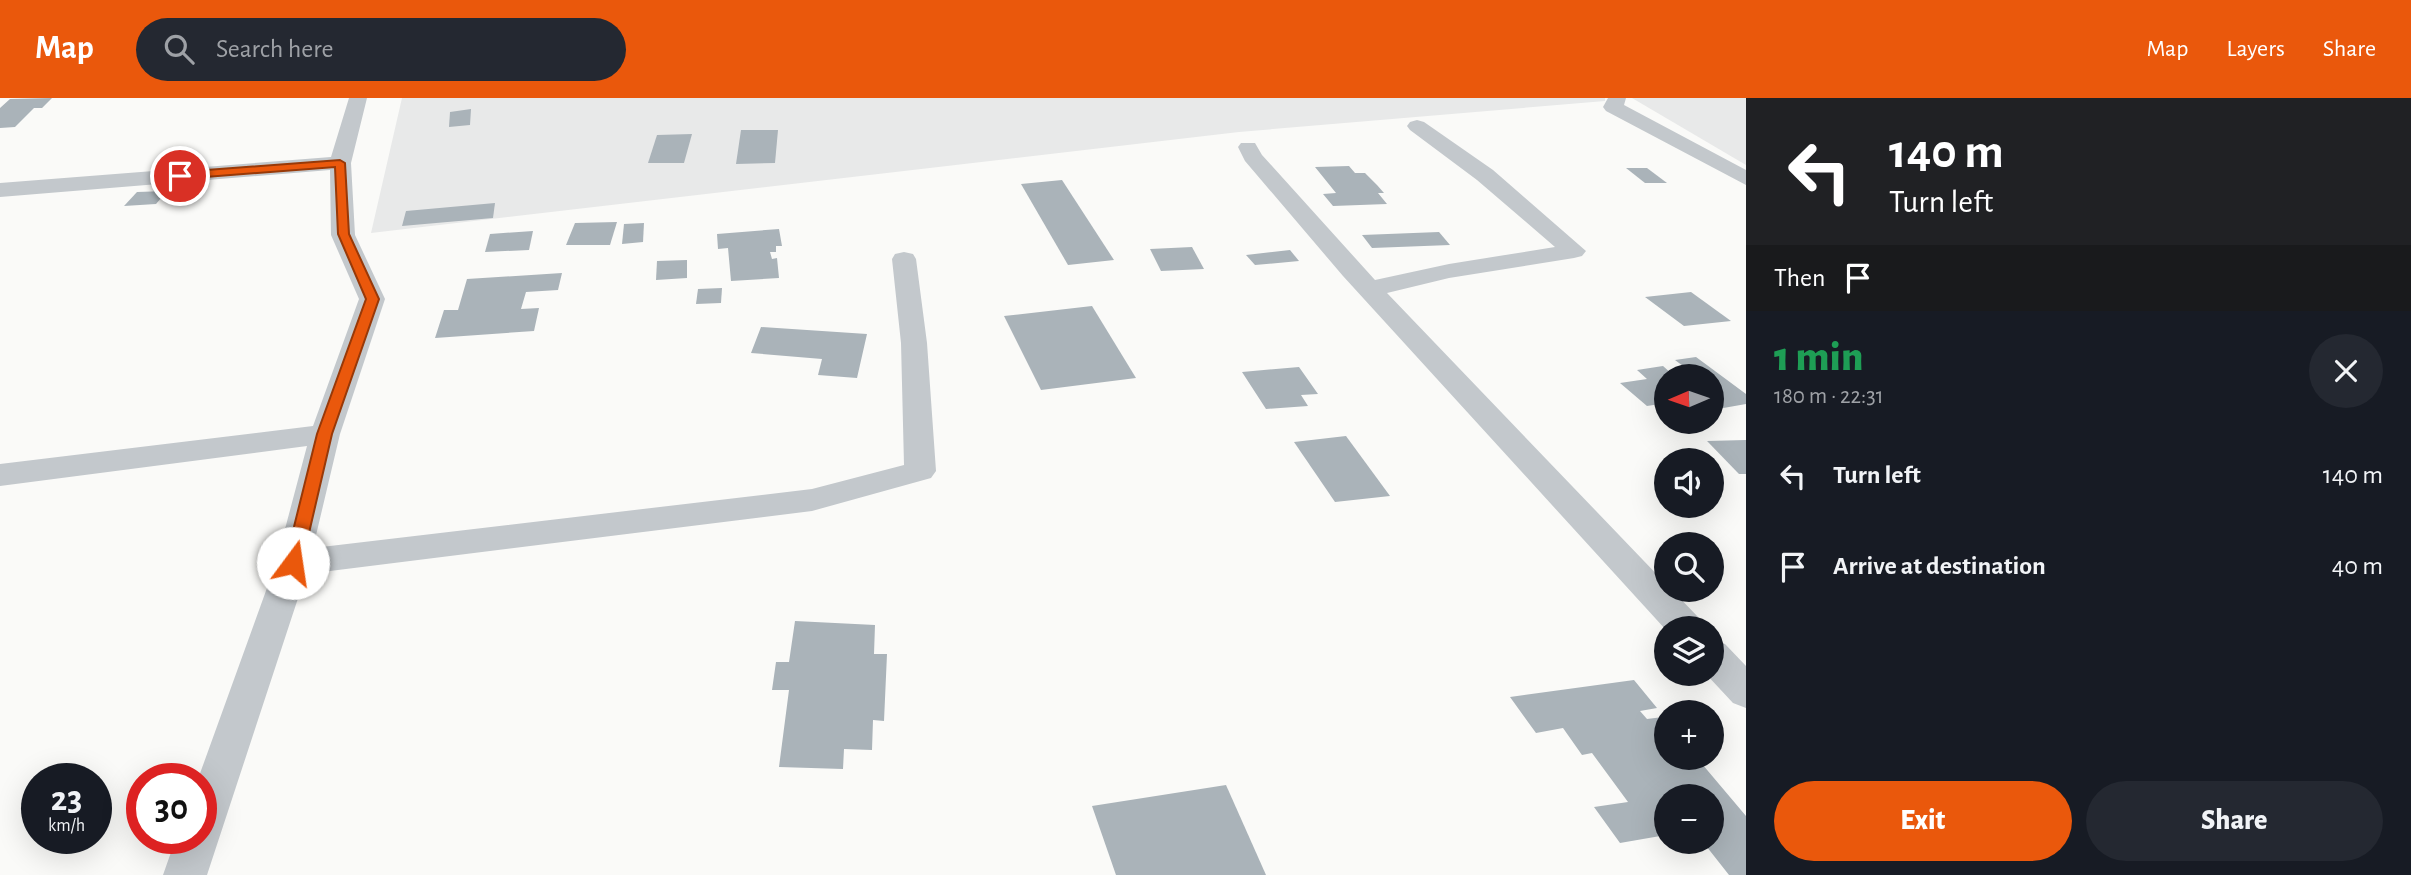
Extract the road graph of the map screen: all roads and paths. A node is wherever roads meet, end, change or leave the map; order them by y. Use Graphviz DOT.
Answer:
graph roads {
  1 [pos="358,98"];
  2 [pos="1617,98"];
  3 [pos="1417,126"];
  4 [pos="1248,147"];
  5 [pos="340,163"];
  6 [pos="1746,179"];
  7 [pos="0,190"];
  8 [pos="904,259"];
  9 [pos="1370,289"];
  10 [pos="325,434"];
  11 [pos="0,474"];
  12 [pos="293,563"];
  13 [pos="1675,616"];
  14 [pos="1724,668"];
  15 [pos="1746,692"];
  16 [pos="217,782"];
  17 [pos="192,854"];
  18 [pos="185,875"];
  1 -- 5 [label="street"];
  2 -- 6 [label="street"];
  3 -- 9 [label="street"];
  4 -- 9 [label="street"];
  5 -- 7 [label="street"];
  5 -- 10 [label="street"];
  8 -- 12 [label="street"];
  9 -- 13 [label="street"];
  10 -- 11 [label="street"];
  10 -- 12 [label="street"];
  12 -- 16 [label="street"];
  14 -- 15 [label="street"];
  17 -- 18 [label="street"];
}
